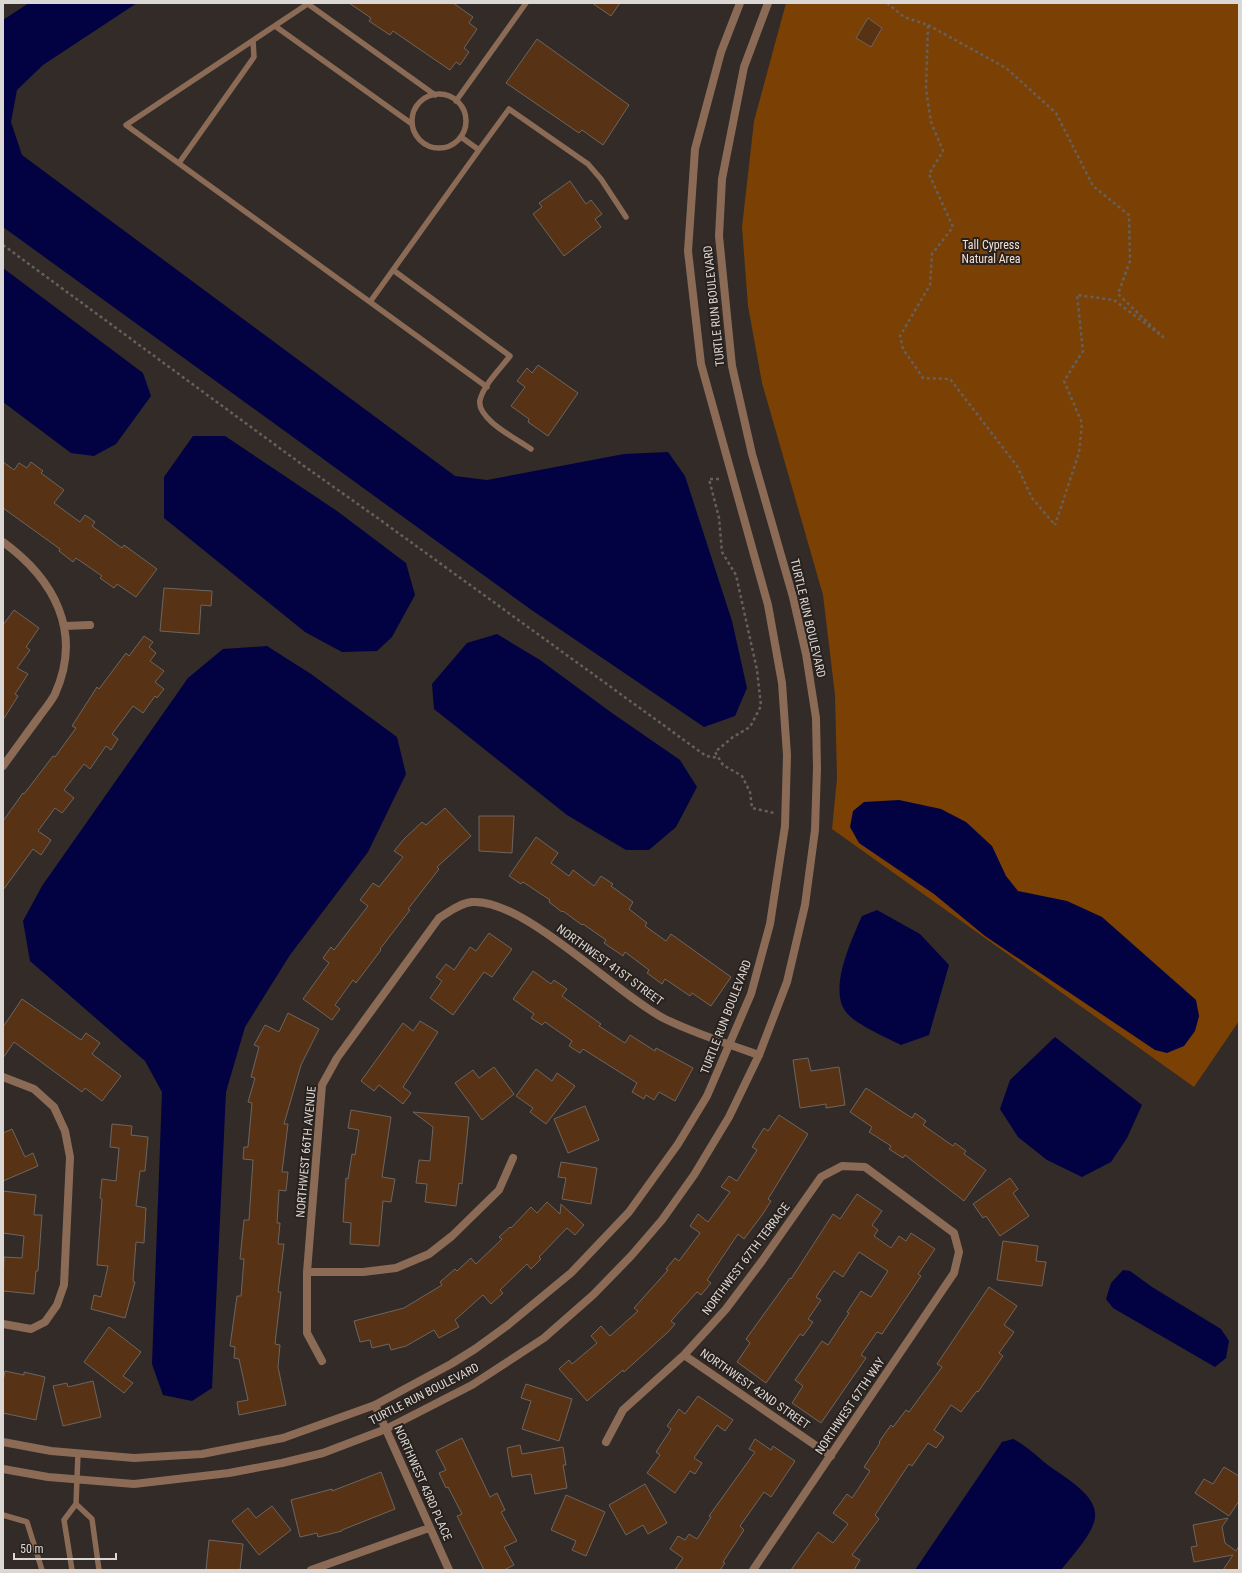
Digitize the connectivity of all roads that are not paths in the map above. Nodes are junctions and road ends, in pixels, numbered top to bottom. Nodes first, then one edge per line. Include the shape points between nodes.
1 (526, 3) edge
2 (740, 3) edge
3 (768, 3) edge
4 (309, 4) edge
5 (275, 26) junction
6 (253, 41) junction
7 (435, 95) junction
8 (456, 101) junction
9 (412, 124) junction
10 (460, 137) junction
11 (479, 150) junction
12 (179, 163) junction
13 (626, 217) dead end
14 (393, 270) junction
15 (370, 302) junction
16 (486, 387) junction
17 (531, 449) dead end
18 (3, 542) edge
19 (90, 625) dead end
20 (65, 626) junction
21 (3, 766) edge
22 (472, 902) joint
23 (730, 1045) junction
24 (759, 1055) junction
25 (3, 1077) edge
26 (514, 1158) dead end
27 (959, 1252) joint
28 (307, 1272) junction
29 (3, 1324) edge
30 (684, 1355) junction
31 (322, 1361) dead end
32 (376, 1405) junction
33 (386, 1429) junction
34 (3, 1442) edge
35 (606, 1442) dead end
36 (78, 1453) junction
37 (831, 1456) junction
38 (3, 1469) edge
39 (76, 1479) junction
40 (76, 1504) junction
41 (3, 1515) edge
42 (429, 1528) junction
43 (42, 1570) edge
44 (72, 1570) edge
45 (99, 1570) edge
46 (311, 1570) edge
47 (449, 1570) edge
48 (753, 1570) edge

1 - 8 lane
2 - 23 street, TURTLE RUN BOULEVARD via 721,52 695,149 688,251 701,364 768,605 782,683 787,755 785,826 770,924 751,994
3 - 24 street, TURTLE RUN BOULEVARD via 744,67 722,179 719,236 732,366 752,454 793,597 806,654 816,718 817,768 815,830 805,905 787,982
4 - 5 lane
4 - 7 lane
5 - 6 lane
5 - 9 lane
6 - 12 lane via 254,57
6 - 12 lane via 126,125
7 - 8 lane via 449,96
7 - 9 lane via 422,99 416,106
8 - 10 lane via 465,114 466,122
9 - 10 lane via 414,133 420,140 432,147 445,147
10 - 11 lane
11 - 13 lane via 509,110 588,164
11 - 14 lane
12 - 15 lane
14 - 15 lane
14 - 16 lane via 510,356
15 - 16 lane
16 - 17 lane via 480,400 482,411 488,420
18 - 20 street via 22,556 40,575 56,599
19 - 20 street
20 - 21 street via 65,656 54,696
22 - 23 street, NORTHWEST 41ST STREET via 497,905 526,919 628,995 665,1018
22 - 28 street, NORTHWEST 66TH AVENUE via 455,908 439,918 337,1058 322,1086
23 - 24 street, NORTHWEST 41ST STREET
23 - 32 street, TURTLE RUN BOULEVARD via 707,1096 678,1144 629,1212 571,1273 508,1326 475,1349
24 - 33 street, TURTLE RUN BOULEVARD via 729,1117 694,1175 662,1220 593,1295 544,1338 472,1385
25 - 29 street via 34,1089 54,1107 64,1131 70,1157 64,1285 57,1305 45,1322 31,1330
26 - 28 street via 499,1190 452,1236 429,1254 396,1268 363,1272
27 - 30 street, NORTHWEST 67TH TERRACE via 954,1233 866,1167 842,1166 821,1177 726,1309
27 - 37 street, NORTHWEST 67TH WAY via 954,1273
28 - 31 street, NORTHWEST 66TH AVENUE via 307,1333
30 - 35 street, NORTHWEST 67TH TERRACE via 623,1410
30 - 37 street, NORTHWEST 42ND STREET
32 - 33 street, NORTHWEST 43RD PLACE
32 - 36 street, TURTLE RUN BOULEVARD via 283,1438 209,1453 134,1458
33 - 39 street, TURTLE RUN BOULEVARD via 323,1453 229,1473 134,1484
33 - 42 street, NORTHWEST 43RD PLACE
34 - 36 street, TURTLE RUN BOULEVARD
36 - 39 lane
37 - 48 street, NORTHWEST 67TH WAY
38 - 39 street, TURTLE RUN BOULEVARD
39 - 40 lane
40 - 44 lane via 64,1520
40 - 45 lane via 92,1519
41 - 43 lane via 27,1522
42 - 46 street
42 - 47 street, NORTHWEST 43RD PLACE

